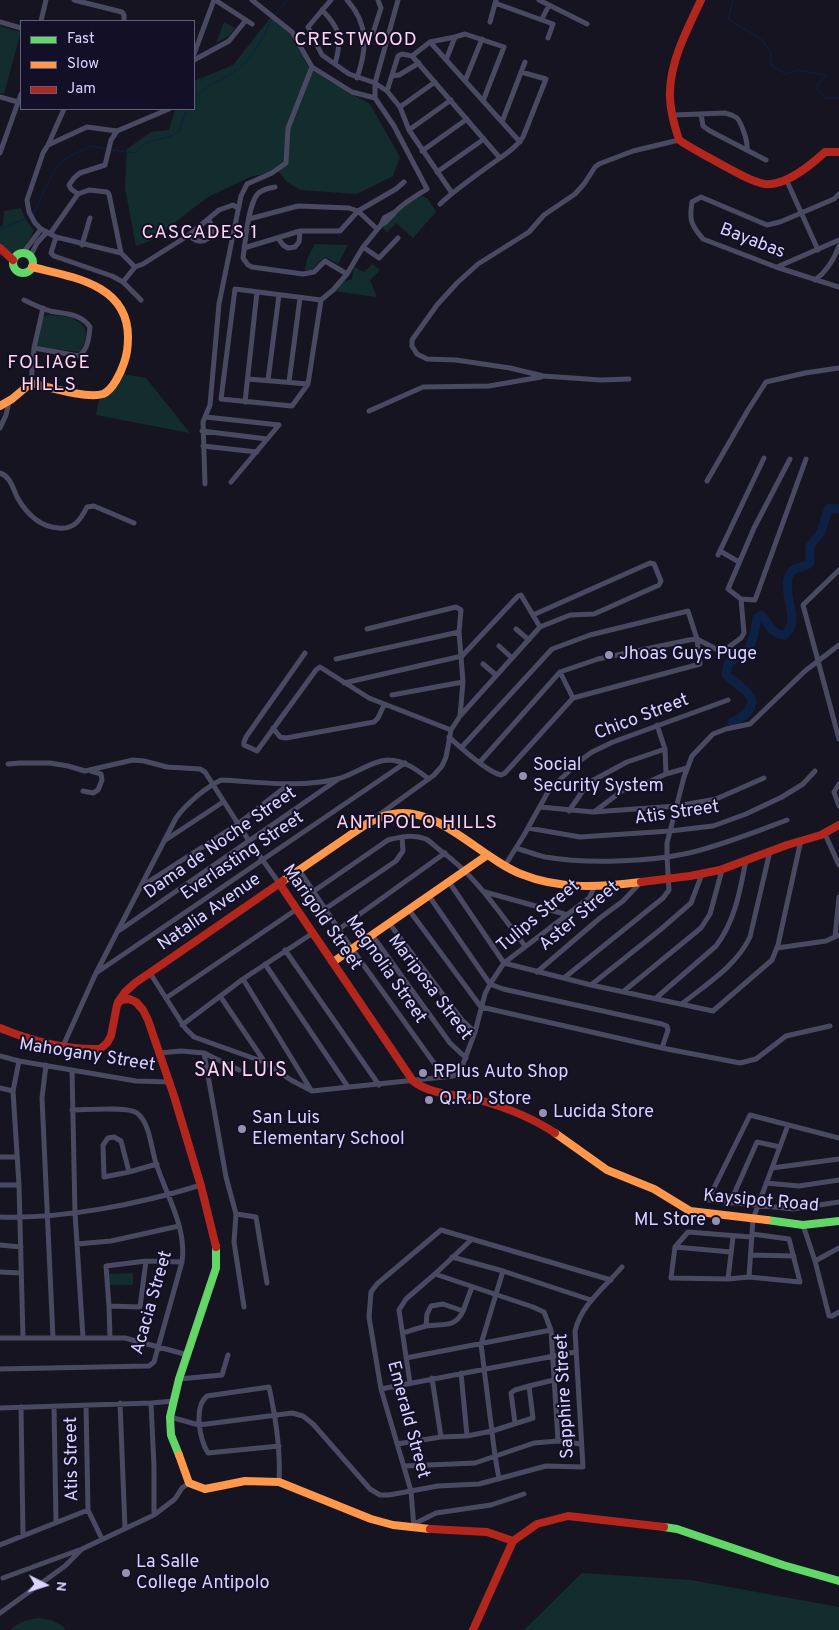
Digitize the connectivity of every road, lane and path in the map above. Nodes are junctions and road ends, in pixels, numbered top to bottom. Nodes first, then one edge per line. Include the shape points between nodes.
1 (46, 0) edge
2 (74, 0) edge
3 (214, 0) edge
4 (252, 0) edge
5 (331, 0) edge
6 (347, 0) edge
7 (378, 0) edge
8 (398, 0) edge
9 (510, 0) edge
10 (539, 0) edge
11 (701, 0) edge
12 (495, 1) edge
13 (550, 5) junction
14 (508, 7) junction
15 (322, 10) junction
16 (542, 19) junction
17 (41, 20) edge
18 (124, 20) edge
19 (246, 20) junction
20 (0, 22) edge
21 (490, 22) dead end
22 (252, 24) dead end
23 (586, 24) dead end
24 (20, 28) edge
25 (364, 36) junction
26 (455, 37) junction
27 (548, 38) dead end
28 (482, 39) junction
29 (430, 42) junction
30 (195, 51) edge
31 (412, 56) junction
32 (195, 59) edge
33 (446, 60) junction
34 (525, 62) dead end
35 (419, 63) junction
36 (335, 64) junction
37 (312, 67) junction
38 (521, 72) junction
39 (392, 76) junction
40 (357, 78) junction
41 (465, 81) junction
42 (434, 82) junction
43 (375, 84) junction
44 (387, 91) junction
45 (0, 97) edge
46 (20, 97) edge
47 (375, 98) junction
48 (451, 100) junction
49 (484, 101) junction
50 (18, 102) junction
51 (400, 107) junction
52 (64, 110) edge
53 (155, 110) edge
54 (168, 110) edge
55 (701, 114) junction
56 (158, 115) junction
57 (673, 115) junction
58 (467, 119) junction
59 (502, 122) junction
60 (409, 130) junction
61 (117, 131) junction
62 (3, 139) edge
63 (484, 139) junction
64 (679, 140) junction
65 (520, 142) junction
66 (48, 145) junction
67 (747, 149) junction
68 (422, 150) junction
69 (0, 152) edge
70 (839, 152) edge
71 (500, 158) junction
72 (766, 160) dead end
73 (437, 172) junction
74 (786, 179) junction
75 (404, 182) dead end
76 (275, 187) dead end
77 (452, 193) junction
78 (78, 194) junction
79 (839, 194) edge
80 (440, 204) dead end
81 (238, 208) junction
82 (358, 211) junction
83 (802, 213) junction
84 (90, 218) dead end
85 (208, 219) junction
86 (249, 219) junction
87 (379, 227) junction
88 (41, 229) junction
89 (300, 231) junction
90 (49, 233) junction
91 (188, 235) junction
92 (56, 237) junction
93 (278, 238) junction
94 (398, 238) dead end
95 (839, 240) edge
96 (82, 245) junction
97 (839, 246) edge
98 (363, 247) junction
99 (0, 248) edge
100 (244, 248) junction
101 (818, 250) junction
102 (121, 254) junction
103 (27, 255) junction
104 (13, 260) junction
105 (135, 266) junction
106 (32, 267) junction
107 (776, 267) junction
108 (347, 274) junction
109 (814, 280) junction
110 (123, 282) junction
111 (839, 287) edge
112 (257, 292) junction
113 (279, 295) junction
114 (300, 298) junction
115 (24, 300) dead end
116 (141, 300) dead end
117 (321, 300) junction
118 (43, 308) junction
119 (34, 348) junction
120 (839, 368) edge
121 (544, 376) junction
122 (248, 379) junction
123 (630, 379) dead end
124 (268, 380) junction
125 (290, 382) junction
126 (31, 383) junction
127 (308, 384) junction
128 (9, 402) junction
129 (245, 402) junction
130 (0, 406) edge
131 (369, 411) dead end
132 (206, 417) junction
133 (0, 428) edge
134 (202, 431) junction
135 (267, 439) junction
136 (203, 446) junction
137 (257, 452) junction
138 (764, 458) dead end
139 (790, 459) dead end
140 (806, 459) dead end
141 (0, 473) edge
142 (706, 481) dead end
143 (231, 482) dead end
144 (205, 484) dead end
145 (134, 523) dead end
146 (739, 562) junction
147 (839, 570) edge
148 (741, 599) junction
149 (533, 615) junction
150 (540, 627) junction
151 (367, 629) dead end
152 (516, 629) dead end
153 (459, 632) junction
154 (697, 639) junction
155 (529, 640) junction
156 (839, 645) edge
157 (499, 646) dead end
158 (305, 653) dead end
159 (462, 656) junction
160 (512, 658) junction
161 (336, 659) dead end
162 (818, 661) junction
163 (483, 664) dead end
164 (560, 672) junction
165 (496, 676) junction
166 (464, 682) junction
167 (344, 683) junction
168 (392, 695) dead end
169 (573, 698) junction
170 (728, 700) dead end
171 (384, 705) junction
172 (460, 716) junction
173 (657, 725) junction
174 (274, 728) junction
175 (450, 730) junction
176 (449, 737) junction
177 (839, 739) edge
178 (461, 748) junction
179 (665, 748) junction
180 (480, 762) junction
181 (405, 763) junction
182 (8, 764) dead end
183 (687, 768) junction
184 (85, 771) junction
185 (815, 771) dead end
186 (666, 774) junction
187 (339, 778) junction
188 (764, 778) dead end
189 (429, 779) junction
190 (212, 784) junction
191 (290, 784) junction
192 (839, 784) edge
193 (83, 791) dead end
194 (224, 802) junction
195 (677, 806) junction
196 (839, 806) edge
197 (540, 807) junction
198 (569, 811) junction
199 (593, 812) junction
200 (374, 819) junction
201 (787, 820) dead end
202 (238, 824) junction
203 (839, 825) edge
204 (528, 828) junction
205 (670, 831) junction
206 (825, 834) junction
207 (402, 836) junction
208 (801, 840) junction
209 (163, 841) junction
210 (249, 841) junction
211 (516, 848) junction
212 (770, 851) junction
213 (445, 853) junction
214 (486, 856) junction
215 (666, 856) junction
216 (746, 860) junction
217 (263, 861) junction
218 (839, 865) edge
219 (504, 867) junction
220 (299, 870) junction
221 (465, 870) junction
222 (722, 870) junction
223 (702, 874) junction
224 (669, 879) junction
225 (449, 882) junction
226 (640, 883) junction
227 (279, 884) junction
228 (142, 886) junction
229 (595, 886) junction
230 (314, 891) junction
231 (485, 892) junction
232 (429, 896) junction
233 (839, 897) edge
234 (297, 909) junction
235 (325, 909) junction
236 (408, 910) junction
237 (568, 915) junction
238 (389, 923) junction
239 (339, 929) junction
240 (118, 932) junction
241 (313, 933) junction
242 (372, 935) junction
243 (837, 936) edge
244 (525, 946) junction
245 (777, 948) junction
246 (352, 949) junction
247 (285, 950) junction
248 (333, 962) junction
249 (504, 963) junction
250 (265, 964) junction
251 (536, 972) junction
252 (150, 973) junction
253 (96, 974) junction
254 (564, 978) junction
255 (243, 979) junction
256 (490, 984) junction
257 (591, 984) junction
258 (624, 991) junction
259 (220, 996) junction
260 (166, 998) junction
261 (656, 998) junction
262 (118, 1002) junction
263 (683, 1003) junction
264 (481, 1007) junction
265 (182, 1025) junction
266 (830, 1026) dead end
267 (0, 1028) edge
268 (475, 1032) junction
269 (63, 1046) junction
270 (662, 1048) junction
271 (160, 1053) junction
272 (204, 1053) junction
273 (0, 1056) edge
274 (466, 1058) junction
275 (19, 1061) junction
276 (264, 1062) junction
277 (46, 1065) junction
278 (72, 1070) junction
279 (239, 1070) dead end
280 (444, 1077) junction
281 (413, 1081) junction
282 (170, 1082) junction
283 (379, 1085) junction
284 (348, 1087) junction
285 (0, 1088) edge
286 (13, 1090) junction
287 (312, 1091) junction
288 (72, 1110) junction
289 (788, 1125) junction
290 (839, 1138) edge
291 (780, 1147) junction
292 (0, 1157) edge
293 (17, 1157) junction
294 (839, 1160) edge
295 (157, 1164) junction
296 (772, 1168) junction
297 (129, 1172) junction
298 (839, 1180) edge
299 (766, 1183) junction
300 (0, 1185) edge
301 (19, 1185) junction
302 (201, 1185) junction
303 (169, 1195) junction
304 (839, 1202) edge
305 (730, 1203) junction
306 (757, 1206) junction
307 (75, 1212) junction
308 (236, 1214) junction
309 (48, 1215) junction
310 (0, 1217) edge
311 (20, 1217) junction
312 (753, 1219) junction
313 (839, 1221) edge
314 (803, 1225) junction
315 (179, 1226) junction
316 (752, 1236) junction
317 (733, 1237) junction
318 (472, 1239) junction
319 (77, 1244) junction
320 (0, 1246) edge
321 (675, 1246) junction
322 (21, 1247) junction
323 (839, 1248) edge
324 (730, 1252) junction
325 (751, 1254) junction
326 (794, 1256) junction
327 (452, 1257) junction
328 (815, 1261) junction
329 (146, 1262) junction
330 (182, 1262) junction
331 (622, 1267) dead end
332 (503, 1271) junction
333 (0, 1272) edge
334 (22, 1273) junction
335 (435, 1274) junction
336 (749, 1278) junction
337 (728, 1279) junction
338 (612, 1280) junction
339 (267, 1283) dead end
340 (472, 1287) junction
341 (496, 1294) junction
342 (591, 1300) junction
343 (108, 1306) junction
344 (244, 1307) dead end
345 (464, 1311) junction
346 (839, 1312) edge
347 (426, 1326) junction
348 (551, 1330) junction
349 (403, 1333) junction
350 (0, 1338) edge
351 (23, 1338) junction
352 (53, 1338) junction
353 (83, 1338) junction
354 (110, 1338) junction
355 (481, 1344) junction
356 (157, 1348) junction
357 (575, 1352) junction
358 (228, 1355) dead end
359 (188, 1356) junction
360 (552, 1356) junction
361 (406, 1358) junction
362 (0, 1368) edge
363 (484, 1368) junction
364 (461, 1373) junction
365 (432, 1378) junction
366 (179, 1379) junction
367 (554, 1380) junction
368 (410, 1383) junction
369 (529, 1386) junction
370 (380, 1389) junction
371 (174, 1401) junction
372 (120, 1403) junction
373 (151, 1403) junction
374 (86, 1405) junction
375 (54, 1406) junction
376 (21, 1407) junction
377 (0, 1408) edge
378 (275, 1415) junction
379 (170, 1417) junction
380 (515, 1423) junction
381 (199, 1425) junction
382 (492, 1431) junction
383 (467, 1436) junction
384 (441, 1437) junction
385 (558, 1441) junction
386 (397, 1444) junction
387 (581, 1444) junction
388 (279, 1446) junction
389 (495, 1456) junction
390 (405, 1466) junction
391 (500, 1479) junction
392 (279, 1482) junction
393 (189, 1483) junction
394 (411, 1491) junction
395 (524, 1494) dead end
396 (88, 1510) junction
397 (154, 1515) junction
398 (56, 1522) junction
399 (414, 1526) junction
400 (126, 1528) junction
401 (23, 1535) junction
402 (102, 1539) junction
403 (513, 1541) junction
404 (0, 1545) edge
405 (82, 1549) junction
406 (3, 1578) dead end
407 (839, 1580) edge
408 (0, 1613) edge
409 (473, 1630) edge

1 - 17 street
2 - 18 street via 122,12
3 - 19 street
3 - 30 street
4 - 37 street via 292,32
5 - 15 street
6 - 25 street via 357,11
7 - 25 street via 381,8 373,33
8 - 43 street
9 - 14 street
10 - 13 street
11 - 57 street via 685,34 671,80
12 - 14 street
12 - 21 street
13 - 16 street
13 - 23 street
14 - 16 street
15 - 36 street via 339,32 340,46
15 - 36 street via 308,27 322,55
16 - 27 street via 554,24
19 - 22 street
19 - 32 street via 229,41
20 - 24 street
25 - 40 street via 364,58
26 - 28 street via 465,34
26 - 29 street
26 - 33 street
28 - 41 street
28 - 49 street via 504,47
29 - 31 street
29 - 33 street
31 - 35 street
31 - 39 street via 398,56
33 - 41 street
34 - 38 street
35 - 39 street via 400,76
35 - 42 street
36 - 40 street
37 - 47 street via 352,92
37 - 81 street via 288,128 286,163 247,184
38 - 59 street
38 - 65 street via 546,79
39 - 44 street
40 - 43 street
41 - 49 street
42 - 48 street
42 - 51 street
43 - 44 street
43 - 47 street
44 - 51 street
45 - 50 street
46 - 50 street
47 - 87 street via 394,126 427,189 384,218
48 - 58 street
48 - 60 street
49 - 59 street
50 - 62 street
51 - 60 street
52 - 66 street
53 - 56 street
54 - 56 street
55 - 57 street
55 - 67 street via 704,126 710,131
55 - 67 street via 725,113 737,118 748,143
56 - 61 street
57 - 64 street
58 - 63 street
58 - 68 street
59 - 65 street
60 - 68 street
61 - 66 street via 88,126
61 - 78 street via 111,140 106,165 80,173 69,185
62 - 69 street
63 - 71 street
63 - 73 street
64 - 74 street via 756,182
64 - 121 street via 633,151 599,164 575,194 544,215 529,232 483,260 457,283 412,340 414,350 422,358 456,360
65 - 71 street
66 - 88 street via 27,200 29,212
67 - 72 street
68 - 73 street
70 - 74 street via 825,152
71 - 77 street
73 - 77 street
74 - 83 street
75 - 82 street
76 - 86 street via 259,192
77 - 80 street
78 - 90 street
78 - 102 street via 89,190 109,194
79 - 83 street, Bayabas
81 - 85 street via 234,205 219,210
81 - 132 street via 219,304 210,405
82 - 86 street via 298,206
82 - 87 street
82 - 89 street via 340,232
83 - 101 street
83 - 107 street, Bayabas via 767,225 702,197 692,202 690,216 694,229 703,238
84 - 96 street
85 - 91 street
85 - 91 street via 212,230 205,240 199,242
86 - 100 street
87 - 98 street
88 - 90 street
88 - 103 street
89 - 93 street
89 - 93 street via 299,242 295,246 288,248
90 - 92 street
90 - 103 street
91 - 105 street via 144,264
92 - 96 street
92 - 110 street via 51,253 54,256 100,270
93 - 100 street
94 - 98 street via 379,258
95 - 101 street
96 - 102 street
97 - 109 street via 824,273
98 - 108 street
99 - 104 street
100 - 108 street via 243,258 252,267 304,274 314,272 325,261
101 - 107 street
102 - 105 street
103 - 104 street via 19,254
103 - 106 street
104 - 106 street via 13,268 19,273 27,273
105 - 110 street
106 - 126 street via 96,286 123,310 129,327 127,358 107,392 96,395
107 - 109 street, Bayabas
108 - 117 street
109 - 111 street, Bayabas
110 - 116 street
112 - 113 street
112 - 122 street
112 - 129 street via 235,289 221,400
113 - 114 street
113 - 124 street
114 - 117 street
114 - 125 street
115 - 118 street
117 - 127 street
118 - 119 street
118 - 119 street via 80,318 90,327 89,335 84,352 79,356
119 - 126 street
120 - 142 street via 766,382
121 - 123 street
121 - 131 street via 489,386 423,388
122 - 124 street
122 - 129 street
124 - 125 street
125 - 127 street
126 - 128 street
127 - 129 street via 292,406
128 - 130 street
128 - 133 street
132 - 134 street
132 - 135 street via 279,425
134 - 135 street
134 - 136 street
135 - 137 street
136 - 137 street
136 - 144 street
137 - 143 street
138 - 146 street via 719,553
139 - 146 street
140 - 148 street via 755,600
141 - 145 street via 6,475 22,506 48,527 64,529 73,526 87,507 94,506
146 - 148 street via 728,589
147 - 162 street via 803,605
148 - 154 street via 744,633 741,638 726,649 718,650
149 - 150 street
149 - 150 street via 654,564 659,585 594,614 570,615
149 - 159 street via 523,596 518,596
150 - 155 street
151 - 153 street via 456,607 460,610
152 - 155 street
153 - 159 street
153 - 161 street
154 - 164 street via 598,659
154 - 169 street via 700,664
154 - 178 street via 688,611 590,635 552,649
155 - 160 street
156 - 162 street
157 - 160 street
158 - 174 street via 246,737 244,745 258,751
159 - 166 street
159 - 167 street
160 - 165 street
162 - 177 street
162 - 183 street via 750,724 713,734 692,756
163 - 165 street
164 - 169 street
164 - 180 street
165 - 172 street
166 - 168 street
166 - 172 street
167 - 171 street
167 - 174 street via 320,667
169 - 180 street via 505,773 501,775
170 - 173 street, Chico Street
171 - 174 street via 374,722 286,738 280,737
171 - 175 street
172 - 175 street
173 - 179 street
173 - 197 street, Chico Street via 592,752 549,790
175 - 176 street
176 - 178 street
176 - 189 street via 442,766
178 - 180 street
179 - 186 street
179 - 198 street via 622,764 588,783
181 - 187 street via 388,760
181 - 189 street
181 - 217 street, Everlasting Street
182 - 184 street via 50,763
183 - 186 street
183 - 195 street
184 - 190 street, Marigold Street via 132,760 144,761 167,768 200,769
184 - 193 street via 102,776 98,790 93,793
185 - 205 street, Atis Street via 803,784 746,814 714,826
186 - 199 street via 623,790
187 - 191 street
187 - 210 street, Dama de Noche Street
188 - 195 street via 716,799
189 - 200 street
190 - 191 street via 222,780
190 - 194 street, Marigold Street
190 - 209 street via 183,809
191 - 202 street
192 - 196 street via 834,792
194 - 202 street, Marigold Street
194 - 209 street
195 - 199 street
195 - 205 street
197 - 198 street
197 - 204 street, Chico Street
198 - 199 street
200 - 214 street via 398,813 427,816 444,824
200 - 220 street, Natalia Avenue
201 - 215 street via 723,843
202 - 210 street, Marigold Street
202 - 228 street
203 - 206 street
204 - 205 street, Atis Street via 580,837
204 - 211 street, Chico Street
205 - 215 street
206 - 208 street
206 - 218 street
207 - 213 street via 426,840
207 - 230 street via 388,840
207 - 235 street via 403,851 396,860
208 - 212 street
208 - 245 street
209 - 228 street
210 - 217 street, Marigold Street
210 - 240 street, Dama de Noche Street
211 - 215 street via 545,857 584,860
211 - 219 street, Chico Street
212 - 216 street
212 - 263 street via 750,937 744,950
213 - 221 street
213 - 239 street
214 - 219 street
214 - 221 street
215 - 224 street
216 - 222 street
216 - 261 street via 738,899 724,936
217 - 227 street, Marigold Street
217 - 253 street, Everlasting Street
219 - 229 street via 551,883
220 - 227 street, Natalia Avenue
220 - 230 street, Magnolia Street
221 - 225 street
221 - 231 street
222 - 223 street
222 - 258 street via 710,914 701,928
223 - 224 street
223 - 257 street via 690,903
224 - 226 street
224 - 254 street via 669,890 663,898
225 - 232 street
225 - 249 street
226 - 229 street
226 - 251 street, Aster Street via 623,901
227 - 234 street, Marigold Street
227 - 252 street, Natalia Avenue
228 - 240 street
229 - 237 street, Tulips Street via 590,898
230 - 235 street, Magnolia Street
231 - 237 street
231 - 244 street
232 - 236 street
232 - 256 street
233 - 243 street
234 - 241 street, Marigold Street
234 - 260 street
235 - 239 street, Magnolia Street
236 - 238 street
236 - 264 street
237 - 244 street, Tulips Street
238 - 242 street
238 - 268 street via 462,1020
239 - 246 street, Magnolia Street
240 - 253 street
241 - 247 street
241 - 248 street, Marigold Street
242 - 246 street
242 - 274 street, Mariposa Street via 450,1043
243 - 245 street via 826,941
244 - 249 street, Tulips Street
245 - 263 street via 772,960 713,1011
246 - 248 street
246 - 280 street, Magnolia Street
247 - 250 street
247 - 283 street
248 - 281 street, Marigold Street
249 - 251 street
249 - 256 street, Tulips Street
250 - 255 street
250 - 284 street
251 - 254 street
252 - 260 street
252 - 262 street, Natalia Avenue via 125,992
253 - 269 street
254 - 257 street
255 - 259 street
255 - 287 street
256 - 264 street, Tulips Street
256 - 270 street via 662,1024 668,1030
257 - 258 street
258 - 261 street
259 - 265 street
259 - 276 street
260 - 265 street
261 - 263 street
262 - 269 street via 112,1036 105,1046 95,1049
262 - 271 street via 129,999 140,1005
264 - 268 street, Tulips Street
264 - 270 street
265 - 276 street via 194,1037
266 - 270 street via 786,1036 756,1059 740,1063
267 - 269 street via 24,1038
268 - 274 street, Tulips Street
271 - 272 street
271 - 282 street
272 - 279 street
272 - 308 street via 226,1177
273 - 275 street, Mahogany Street
274 - 280 street, Tulips Street via 460,1072
275 - 277 street, Mahogany Street
275 - 286 street
276 - 287 street
277 - 278 street, Mahogany Street
277 - 309 street via 42,1098
278 - 282 street, Mahogany Street via 136,1081
278 - 288 street
280 - 281 street
281 - 283 street
281 - 312 street, Kaysipot Road via 422,1088 483,1101 519,1114 552,1131 607,1170 654,1189 690,1211
282 - 302 street
283 - 284 street
284 - 287 street
285 - 286 street
286 - 293 street
288 - 295 street, Acacia Street via 122,1109 136,1112 145,1122
288 - 307 street
289 - 290 street
289 - 291 street
289 - 305 street via 750,1115 708,1200
291 - 296 street
291 - 305 street via 757,1142
292 - 293 street
293 - 301 street
294 - 296 street
295 - 297 street
295 - 303 street, Acacia Street
296 - 299 street
297 - 297 street via 104,1177 102,1145 108,1138 121,1141
298 - 299 street via 799,1186
299 - 306 street
300 - 301 street
301 - 311 street
302 - 303 street
302 - 359 street via 217,1260
303 - 307 street
303 - 315 street, Acacia Street
304 - 306 street via 793,1209
305 - 306 street
306 - 312 street
307 - 309 street
307 - 319 street
308 - 339 street via 256,1217
308 - 344 street via 234,1242
309 - 311 street
309 - 352 street
310 - 311 street
311 - 322 street
312 - 314 street, Kaysipot Road
312 - 316 street
313 - 314 street, Kaysipot Road
314 - 328 street
315 - 319 street via 111,1241
315 - 330 street, Acacia Street
316 - 317 street
316 - 325 street
316 - 326 street via 789,1239
317 - 321 street via 688,1232
317 - 324 street
318 - 327 street
318 - 338 street
318 - 370 street, Emerald Street via 441,1230 372,1292 369,1317
319 - 353 street
320 - 322 street
321 - 324 street
321 - 337 street via 670,1278
322 - 334 street
323 - 328 street
324 - 337 street
325 - 326 street
325 - 336 street
326 - 336 street via 800,1282
327 - 332 street
327 - 335 street
328 - 346 street via 829,1316
329 - 330 street
329 - 343 street via 140,1307
329 - 343 street via 106,1266
330 - 356 street, Acacia Street
331 - 338 street, Sapphire Street
332 - 341 street
332 - 342 street
333 - 334 street
334 - 351 street
335 - 340 street
335 - 349 street via 406,1299 399,1310
336 - 337 street
338 - 342 street, Sapphire Street
340 - 341 street
340 - 345 street
341 - 348 street via 544,1312
341 - 355 street
342 - 357 street, Sapphire Street via 574,1331
343 - 354 street
345 - 347 street via 460,1320 451,1324
345 - 347 street via 443,1304 432,1306 426,1314
347 - 349 street
348 - 355 street
348 - 360 street
349 - 361 street
350 - 351 street
351 - 352 street
352 - 353 street
353 - 354 street
354 - 356 street via 125,1338
355 - 361 street
355 - 363 street
356 - 359 street
356 - 362 street, Acacia Street via 154,1362 149,1366
357 - 360 street
357 - 387 street, Sapphire Street
358 - 366 street via 222,1375
359 - 366 street
360 - 363 street
360 - 367 street
361 - 368 street
363 - 364 street
363 - 382 street
364 - 365 street
364 - 383 street
365 - 368 street
365 - 384 street
366 - 371 street
367 - 369 street
367 - 385 street
368 - 370 street
369 - 380 street via 511,1393
369 - 380 street via 533,1418
370 - 386 street, Emerald Street
371 - 373 street
371 - 379 street
372 - 373 street
372 - 374 street
372 - 400 street
373 - 397 street
374 - 375 street
374 - 396 street, Atis Street
375 - 376 street
375 - 398 street
376 - 377 street
376 - 401 street
378 - 381 street, Sapphire Street
378 - 381 street via 270,1388 234,1392 203,1399
378 - 388 street
378 - 394 street, Sapphire Street via 292,1413 303,1416 375,1492 389,1495
379 - 381 street
379 - 393 street via 172,1435
380 - 382 street
381 - 388 street via 202,1444 208,1453
382 - 383 street
382 - 389 street
383 - 384 street
384 - 386 street
385 - 387 street
385 - 389 street via 534,1443
386 - 390 street, Emerald Street
387 - 391 street, Sapphire Street via 584,1467 546,1466
388 - 392 street
389 - 390 street via 475,1463
389 - 391 street
390 - 394 street, Emerald Street
391 - 394 street, Sapphire Street
392 - 393 street via 245,1481 205,1489
392 - 399 street via 371,1518
393 - 397 street
394 - 399 street, Emerald Street
395 - 399 street via 491,1505 436,1514
396 - 398 street
396 - 402 street, Atis Street
397 - 400 street
398 - 401 street
399 - 403 street via 487,1532
400 - 402 street
401 - 404 street
402 - 405 street
403 - 407 street via 537,1524 568,1516 637,1523 693,1533 783,1565
403 - 409 street
405 - 406 street
405 - 408 street via 65,1566

